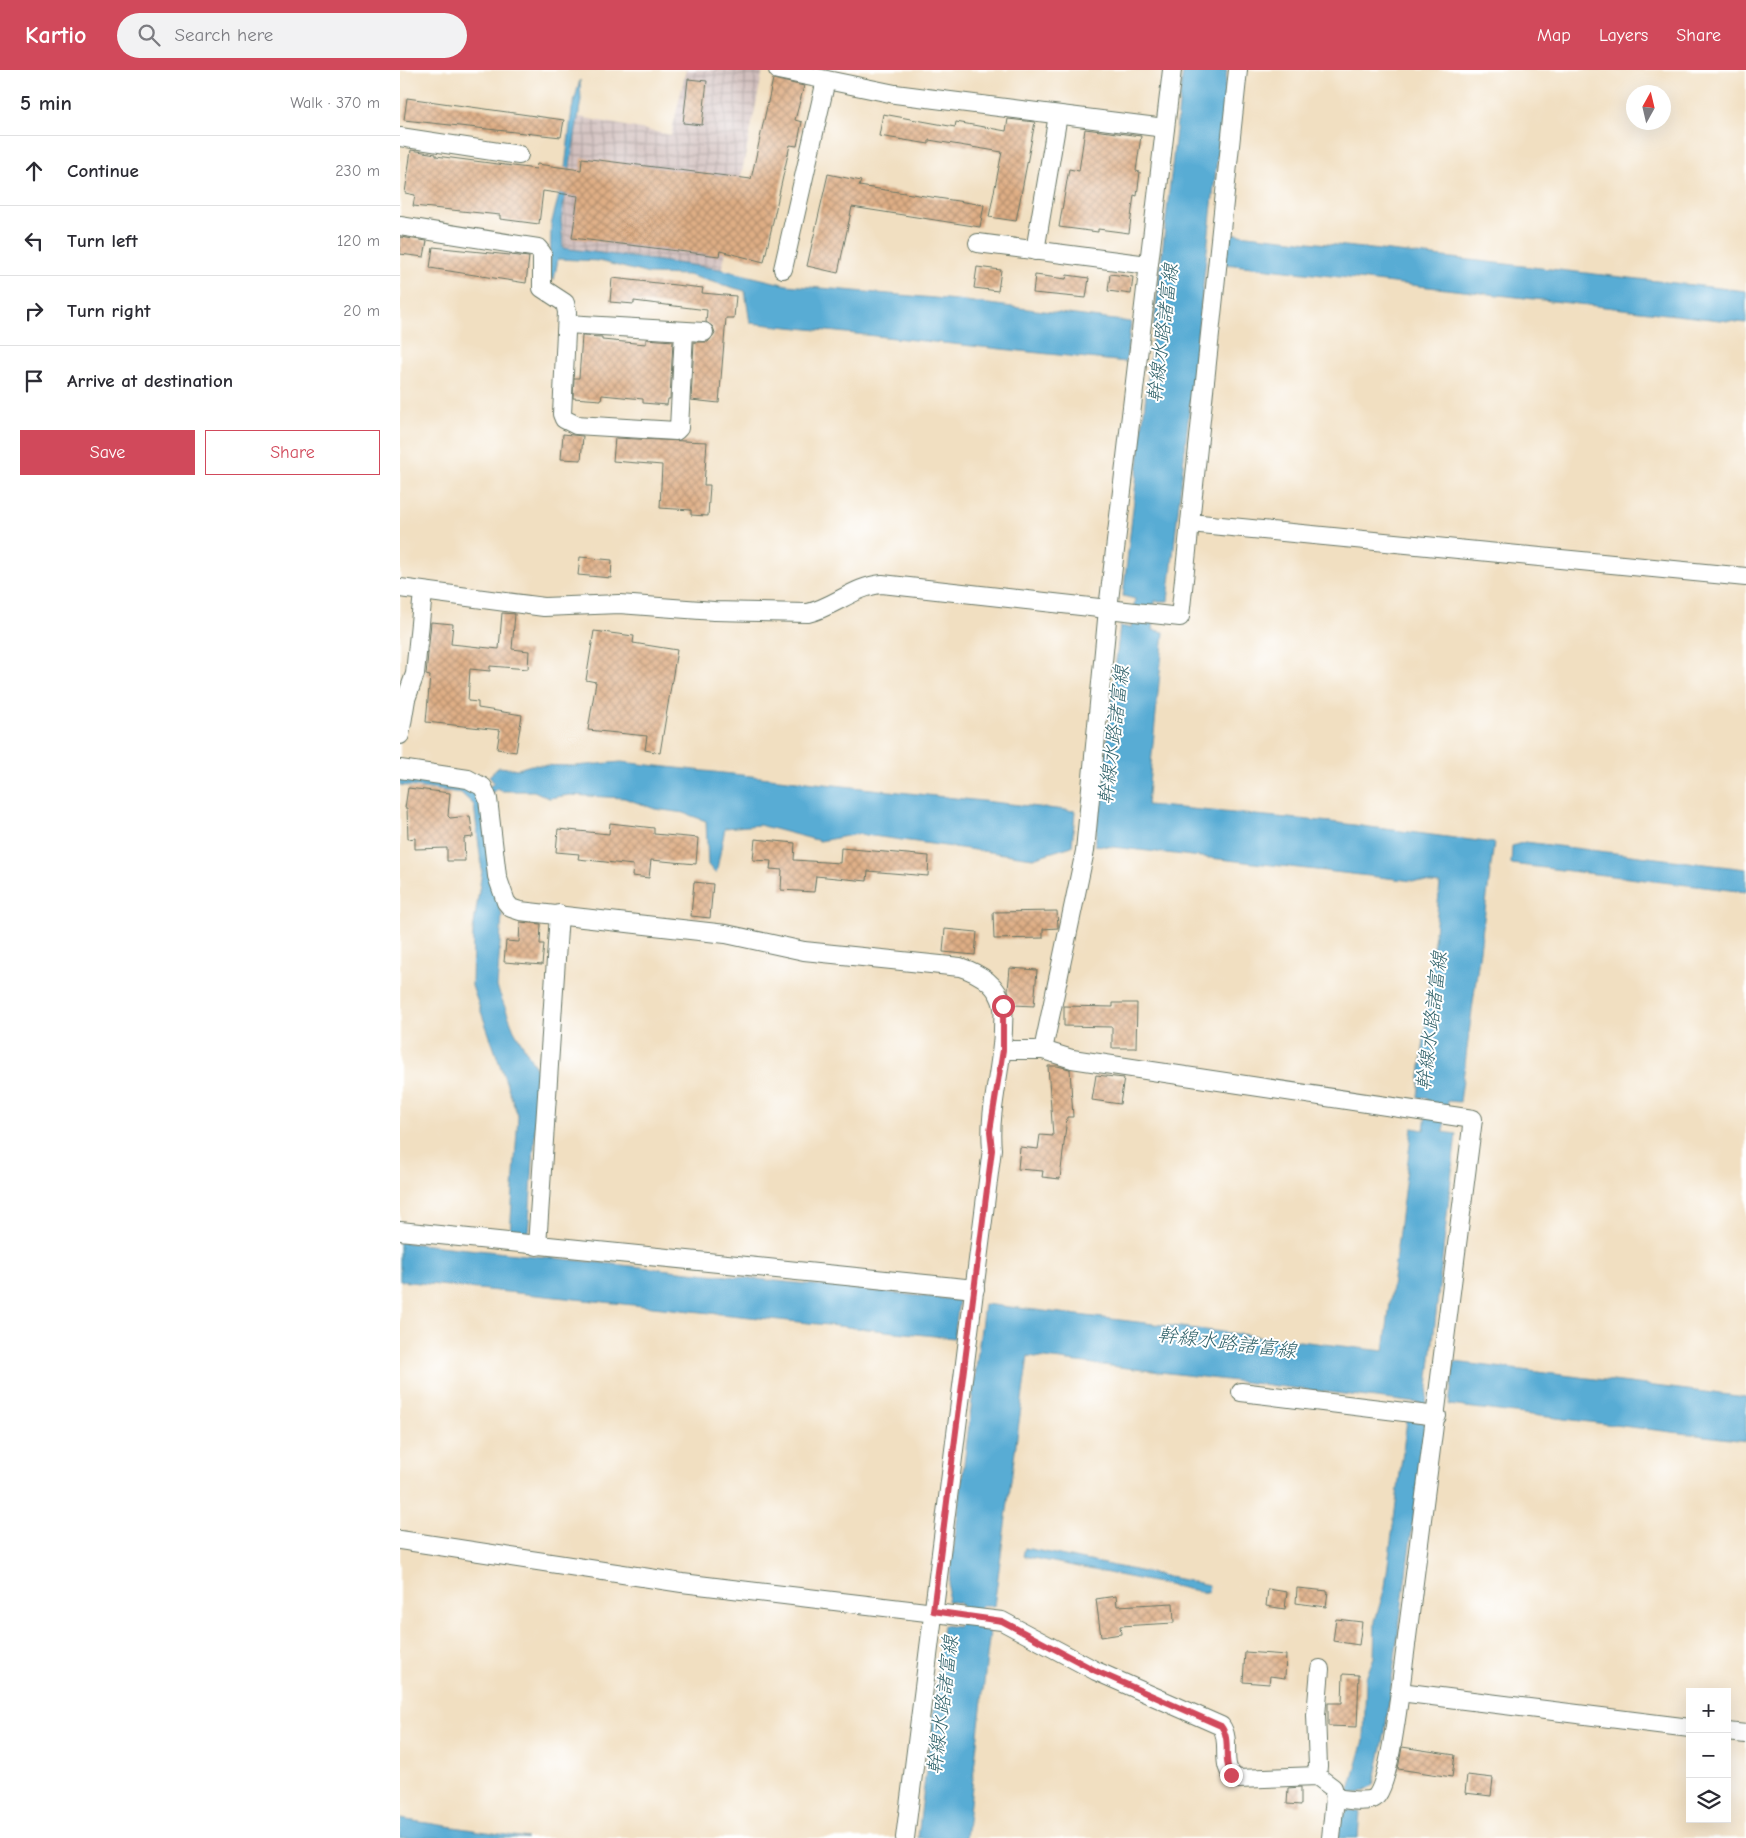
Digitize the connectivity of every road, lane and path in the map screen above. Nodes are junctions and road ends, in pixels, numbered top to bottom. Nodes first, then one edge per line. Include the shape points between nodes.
1 (778, 70) edge
2 (1172, 70) edge
3 (1238, 70) edge
4 (826, 80) junction
5 (1058, 115) junction
6 (1165, 128) junction
7 (400, 137) edge
8 (519, 155) dead end
9 (400, 226) edge
10 (978, 243) dead end
11 (1035, 251) junction
12 (1148, 265) junction
13 (783, 269) dead end
14 (567, 324) junction
15 (684, 332) junction
16 (704, 332) dead end
17 (1190, 523) junction
18 (1746, 577) edge
19 (400, 588) edge
20 (423, 592) junction
21 (1108, 609) junction
22 (400, 735) edge
23 (400, 769) edge
24 (559, 914) junction
25 (1003, 1050) junction
26 (1042, 1050) junction
27 (400, 1231) edge
28 (537, 1246) junction
29 (975, 1288) junction
30 (1241, 1392) dead end
31 (1437, 1416) junction
32 (400, 1540) edge
33 (933, 1611) junction
34 (1320, 1669) dead end
35 (1400, 1692) junction
36 (1686, 1728) edge
37 (1731, 1732) edge
38 (1746, 1734) edge
39 (1317, 1776) junction
40 (1347, 1799) junction
41 (906, 1838) edge
42 (1331, 1838) edge

1 - 4 street
2 - 6 street
3 - 17 street
4 - 5 street via 895,94
4 - 13 street
5 - 6 street
5 - 11 street
6 - 12 street
7 - 8 street
9 - 14 street via 538,248 542,253 542,288 565,303
10 - 11 street
11 - 12 street
12 - 21 street
14 - 15 street
14 - 15 street via 562,414 564,419 576,425 676,431 679,428
15 - 16 street
17 - 18 street
17 - 21 street via 1180,617
19 - 20 street
20 - 21 street via 544,607 619,604 808,613 823,610 870,584 882,584
20 - 22 street via 415,674 406,699
21 - 26 street via 1085,851
23 - 24 street via 468,779 485,793 497,876 506,902 520,911
24 - 25 street via 726,934 804,951 975,971 992,984 1003,1006
24 - 28 street
25 - 26 street
25 - 29 street via 990,1131 992,1150
26 - 31 street via 1072,1059 1473,1120
27 - 28 street
28 - 29 street
29 - 33 street
30 - 31 street
31 - 35 street
32 - 33 street via 682,1583
33 - 39 street via 1002,1621 1096,1671 1221,1726 1227,1733 1226,1768 1238,1779
33 - 41 street
34 - 39 street via 1316,1715
35 - 36 street
35 - 40 street via 1380,1792 1374,1798
37 - 38 street
39 - 40 street
40 - 42 street

